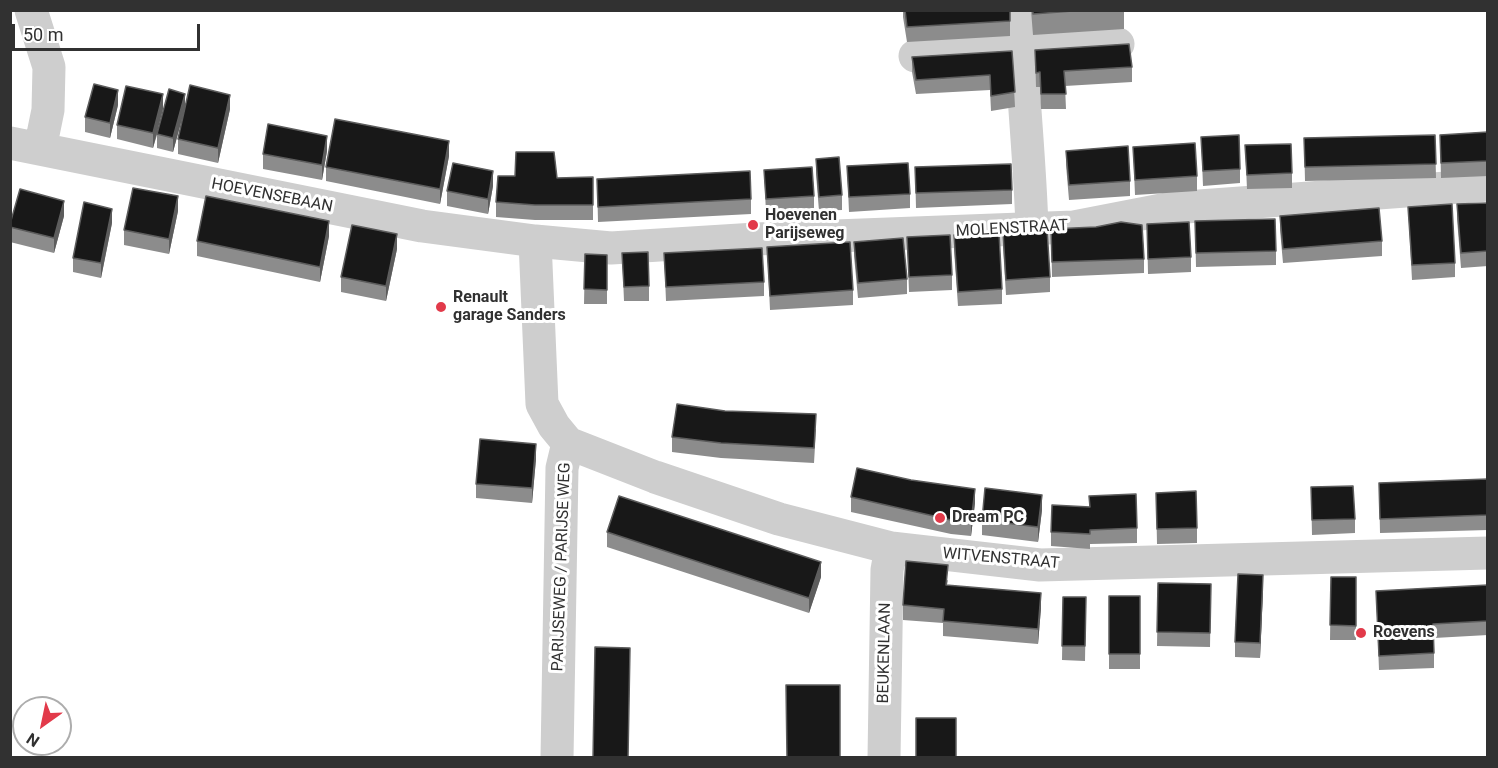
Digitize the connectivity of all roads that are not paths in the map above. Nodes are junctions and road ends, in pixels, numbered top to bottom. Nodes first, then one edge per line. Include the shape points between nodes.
1 (31, 10) edge
2 (1020, 10) edge
3 (1118, 44) edge
4 (1021, 49) junction
5 (915, 56) edge
6 (25, 146) edge
7 (1488, 184) edge
8 (1032, 229) junction
9 (535, 241) junction
10 (568, 443) junction
11 (891, 548) junction
12 (1488, 553) edge
13 (557, 758) edge
14 (884, 758) edge

1 - 6 street via 49,68 48,110
2 - 4 street
3 - 4 street
4 - 5 street
4 - 8 street
6 - 9 street, HOEVENSEBAAN via 422,226
7 - 8 street, MOLENSTRAAT via 1172,208 1074,227
8 - 9 street, MOLENSTRAAT via 611,248
9 - 10 street, PARIJSEWEG / PARIJSE WEG via 542,404
10 - 11 street, WITVENSTRAAT via 780,519
10 - 13 street, PARIJSEWEG / PARIJSE WEG via 562,468
11 - 12 street, WITVENSTRAAT via 1040,565
11 - 14 street, BEUKENLAAN via 887,570

